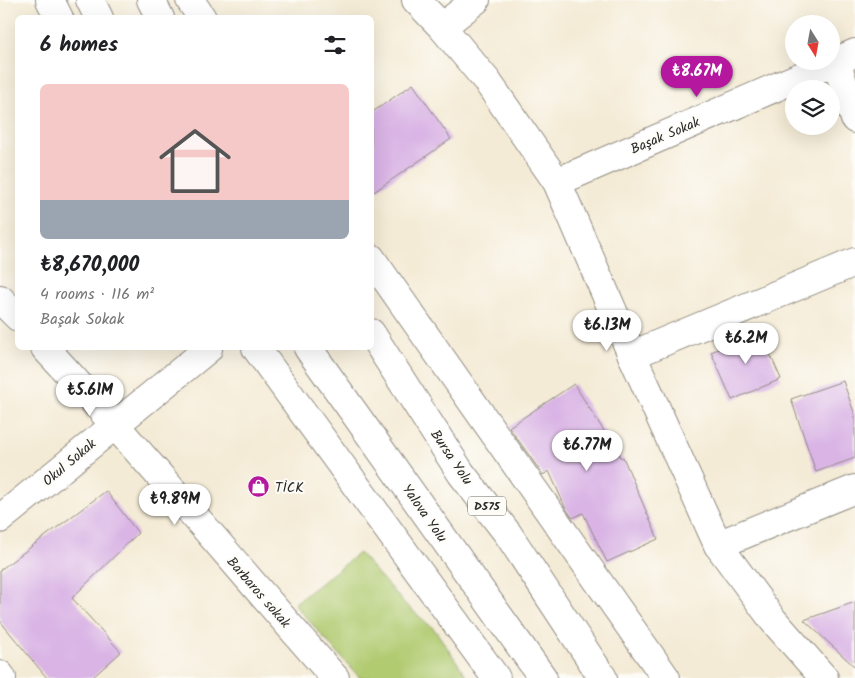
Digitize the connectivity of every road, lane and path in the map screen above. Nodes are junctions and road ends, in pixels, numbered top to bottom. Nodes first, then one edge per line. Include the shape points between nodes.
1 (50, 0) edge
2 (90, 0) edge
3 (150, 0) edge
4 (190, 0) edge
5 (416, 0) edge
6 (476, 0) edge
7 (57, 15) edge
8 (98, 15) edge
9 (158, 15) edge
10 (200, 15) edge
11 (442, 26) junction
12 (845, 57) edge
13 (855, 119) edge
14 (557, 182) junction
15 (374, 262) edge
16 (855, 262) edge
17 (0, 299) edge
18 (15, 315) edge
19 (374, 338) edge
20 (47, 350) edge
21 (207, 350) edge
22 (257, 350) edge
23 (309, 350) edge
24 (632, 355) junction
25 (116, 424) junction
26 (855, 489) edge
27 (0, 519) edge
28 (718, 545) junction
29 (335, 678) edge
30 (496, 678) edge
31 (542, 678) edge
32 (603, 678) edge
33 (666, 678) edge
34 (824, 678) edge

1 - 7 main road
2 - 8 main road
3 - 9 main road
4 - 10 main road
5 - 11 main road
6 - 11 main road
11 - 14 main road via 487,81
12 - 13 main road
12 - 14 main road, Başak Sokak
14 - 24 main road
15 - 33 main road
16 - 24 main road
17 - 18 main road
19 - 32 main road, Bursa Yolu / D575 via 461,473 508,534
20 - 25 main road, Barbaros sokak
21 - 25 main road, Okul Sokak
22 - 30 main road
23 - 31 main road, Yalova Yolu
24 - 28 main road
25 - 27 main road, Okul Sokak
25 - 29 main road, Barbaros sokak
26 - 28 main road
28 - 34 main road via 773,620

